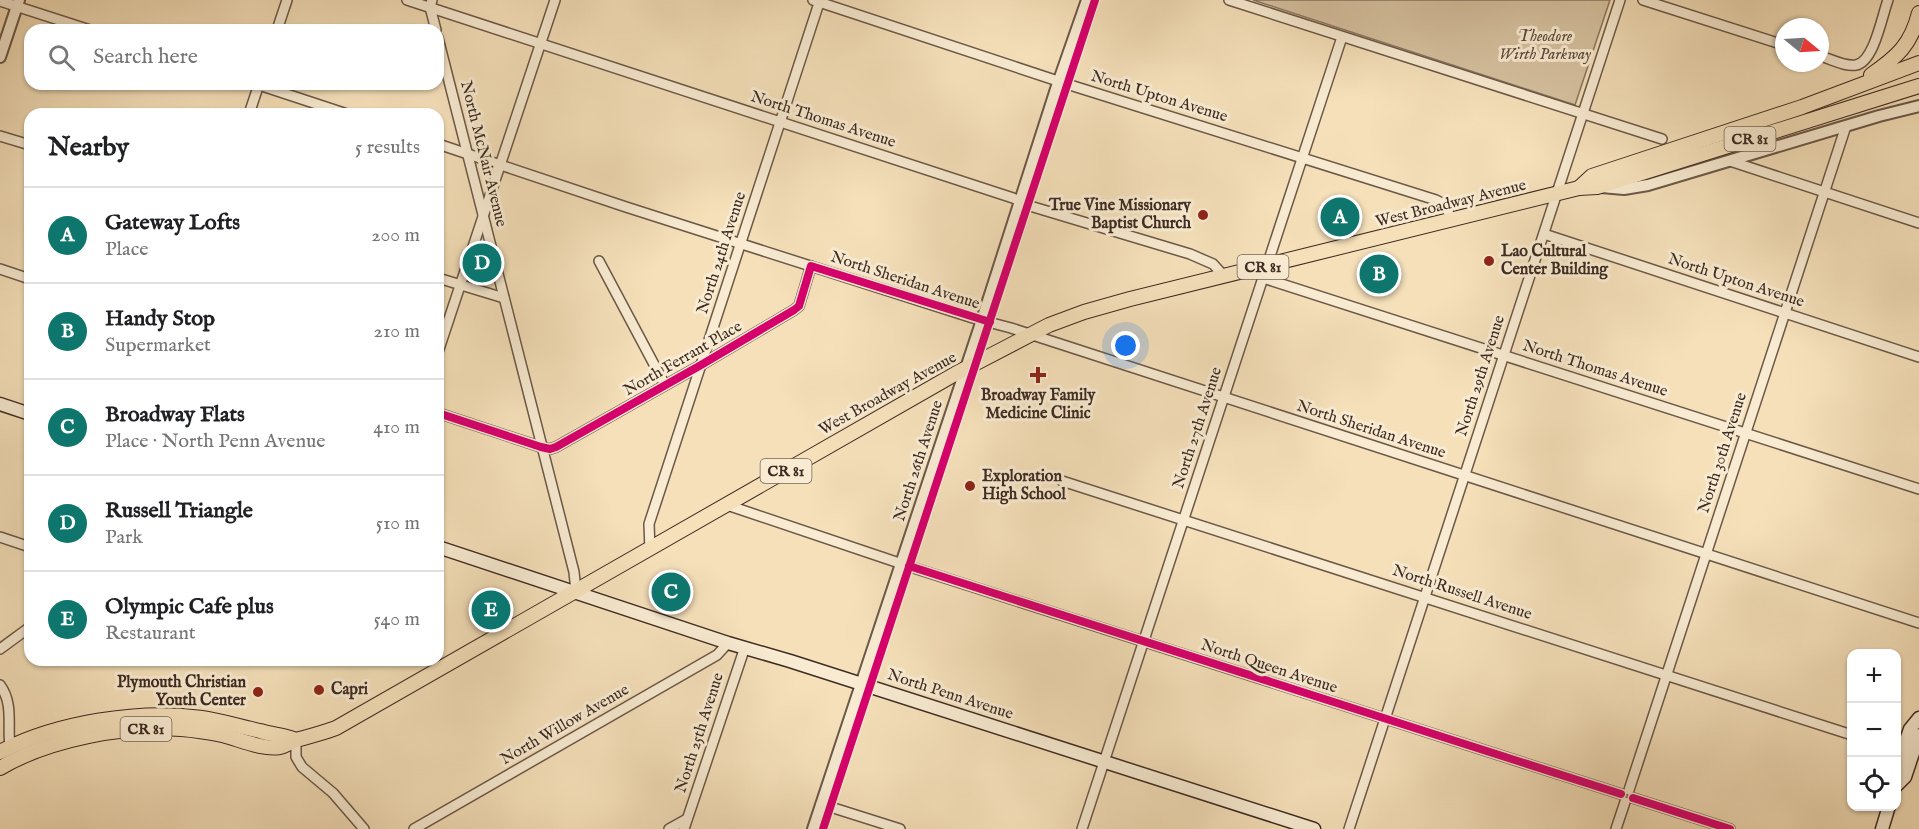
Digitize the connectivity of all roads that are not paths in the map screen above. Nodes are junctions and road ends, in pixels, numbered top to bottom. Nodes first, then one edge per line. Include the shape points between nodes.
1 (287, 0) edge
2 (407, 0) edge
3 (555, 0) edge
4 (1087, 0) edge
5 (1229, 0) edge
6 (1620, 0) edge
7 (1643, 0) edge
8 (1888, 0) edge
9 (0, 1) edge
10 (818, 1) edge
11 (18, 3) edge
12 (431, 4) edge
13 (1919, 13) edge
14 (74, 24) edge
15 (279, 24) edge
16 (435, 24) edge
17 (1342, 37) junction
18 (1775, 42) edge
19 (541, 44) junction
20 (0, 57) edge
21 (1829, 59) edge
22 (444, 62) edge
23 (1919, 63) edge
24 (1059, 81) junction
25 (1919, 86) edge
26 (256, 90) edge
27 (276, 90) edge
28 (1850, 90) junction
29 (1919, 106) edge
30 (251, 108) edge
31 (329, 108) edge
32 (1583, 114) junction
33 (781, 122) junction
34 (1846, 126) junction
35 (0, 136) edge
36 (1662, 139) dead end
37 (24, 143) edge
38 (444, 146) edge
39 (467, 154) junction
40 (1302, 157) junction
41 (1730, 161) junction
42 (500, 165) junction
43 (1597, 187) junction
44 (1579, 188) junction
45 (1824, 192) junction
46 (1557, 195) junction
47 (1020, 201) junction
48 (483, 216) junction
49 (1451, 221) junction
50 (1919, 223) edge
51 (1544, 234) junction
52 (741, 243) junction
53 (599, 261) dead end
54 (811, 266) junction
55 (0, 269) edge
56 (1264, 272) junction
57 (1224, 276) junction
58 (24, 277) edge
59 (444, 280) edge
60 (460, 285) junction
61 (504, 298) junction
62 (1785, 312) junction
63 (982, 320) junction
64 (444, 334) edge
65 (1029, 335) junction
66 (1504, 355) junction
67 (1919, 357) edge
68 (701, 365) junction
69 (966, 369) junction
70 (665, 385) junction
71 (1223, 398) junction
72 (0, 404) edge
73 (24, 412) edge
74 (444, 414) edge
75 (1745, 433) junction
76 (541, 447) junction
77 (1464, 476) junction
78 (1062, 481) dead end
79 (1919, 489) edge
80 (727, 505) junction
81 (1184, 519) junction
82 (0, 537) edge
83 (24, 545) edge
84 (444, 549) edge
85 (650, 550) junction
86 (1706, 554) junction
87 (901, 563) junction
88 (576, 591) junction
89 (1425, 596) junction
90 (1919, 623) edge
91 (24, 631) edge
92 (1144, 640) junction
93 (728, 643) junction
94 (745, 647) junction
95 (0, 649) edge
96 (1666, 675) junction
97 (861, 683) junction
98 (0, 685) edge
99 (1385, 718) junction
100 (1919, 718) edge
101 (1847, 734) edge
102 (1919, 735) edge
103 (296, 740) junction
104 (5, 750) edge
105 (1908, 753) edge
106 (1104, 762) junction
107 (0, 768) edge
108 (1901, 781) edge
109 (1627, 796) junction
110 (821, 804) junction
111 (1888, 811) edge
112 (685, 824) edge
113 (364, 829) edge
114 (414, 829) edge
115 (669, 829) edge
116 (813, 829) edge
117 (900, 829) edge
118 (1082, 829) edge
119 (1314, 829) edge
120 (1349, 829) edge
121 (1616, 829) edge
122 (1730, 829) edge
123 (1882, 829) edge

1 - 15 street
2 - 12 street, North Thomas Avenue
3 - 19 street
4 - 24 street, North 26th Avenue
5 - 17 street
6 - 32 street, North 29th Avenue
7 - 18 street
8 - 21 street via 1866,61 1848,65
9 - 11 street
10 - 24 street, North Upton Avenue
10 - 33 street, North 24th Avenue
11 - 14 street
11 - 20 street
12 - 16 street
12 - 19 street, North Thomas Avenue
13 - 28 main road via 1900,53
17 - 32 street
17 - 40 street, North 27th Avenue
19 - 33 street, North Thomas Avenue
19 - 42 street
22 - 39 street, North McNair Avenue
23 - 28 main road, West Broadway Avenue / CR 81
24 - 40 street, North Upton Avenue
24 - 47 street, North 26th Avenue
25 - 43 main road, West Broadway Avenue / CR 81
26 - 30 street
27 - 31 street
28 - 44 main road, West Broadway Avenue / CR 81 via 1592,176
29 - 34 street, West Broadway Avenue
32 - 36 street
32 - 46 street, North 29th Avenue
33 - 47 street, North Thomas Avenue
33 - 52 street, North 24th Avenue
34 - 41 street, West Broadway Avenue
34 - 45 street, North 30th Avenue
35 - 37 street
38 - 39 street, North Sheridan Avenue
39 - 42 street, North Sheridan Avenue
39 - 48 street, North McNair Avenue
40 - 49 street, North Upton Avenue via 1436,200 1446,205
40 - 56 street, North 27th Avenue
41 - 43 street, West Broadway Avenue via 1648,185 1624,189
41 - 45 street
42 - 48 street
42 - 52 street, North Sheridan Avenue
43 - 44 main road, West Broadway Avenue / CR 81
44 - 46 main road, West Broadway Avenue / CR 81
45 - 50 street
45 - 62 street, North 30th Avenue
46 - 49 main road, West Broadway Avenue / CR 81
46 - 51 street, North 29th Avenue
47 - 57 street, North Thomas Avenue via 1197,257 1213,264
47 - 63 street, North 26th Avenue
48 - 60 street
48 - 61 street, North McNair Avenue
49 - 56 main road, West Broadway Avenue / CR 81
51 - 62 street, North Upton Avenue
51 - 66 street, North 29th Avenue
52 - 54 street, North Sheridan Avenue
52 - 68 street, North 24th Avenue
53 - 70 street
54 - 63 street, North Sheridan Avenue
54 - 68 street, North Ferrant Place via 799,306
55 - 58 street
56 - 57 main road, West Broadway Avenue / CR 81
56 - 66 street, North Thomas Avenue
56 - 71 street, North 27th Avenue
57 - 65 main road, West Broadway Avenue / CR 81 via 1084,312
59 - 60 street
60 - 61 street
60 - 64 street
61 - 76 street, North McNair Avenue
62 - 67 street, North Upton Avenue
62 - 75 street, North 30th Avenue
63 - 65 street, North Sheridan Avenue
63 - 69 street, North 26th Avenue
65 - 69 main road, West Broadway Avenue / CR 81
65 - 71 street, North Sheridan Avenue
66 - 75 street, North Thomas Avenue
66 - 77 street, North 29th Avenue
68 - 70 street, North Ferrant Place
68 - 85 street, North 24th Avenue via 649,524
69 - 80 main road, West Broadway Avenue / CR 81
69 - 87 street, North 26th Avenue
70 - 76 street, North Ferrant Place via 556,447
71 - 77 street, North Sheridan Avenue
71 - 81 street, North 27th Avenue
72 - 73 main road
74 - 76 street
75 - 79 street, North Thomas Avenue
75 - 86 street, North 30th Avenue
76 - 88 street, North McNair Avenue
77 - 86 street, North Sheridan Avenue
77 - 89 street, North 29th Avenue
78 - 81 street, North Russell Avenue
80 - 85 main road, West Broadway Avenue / CR 81
80 - 87 street, North Queen Avenue
81 - 89 street, North Russell Avenue
81 - 92 street, North 27th Avenue
82 - 83 street
84 - 88 main road, North Penn Avenue
85 - 88 main road, West Broadway Avenue / CR 81
86 - 90 street, North Sheridan Avenue
86 - 96 street, North 30th Avenue
87 - 92 street, North Queen Avenue
87 - 97 street, North 26th Avenue
88 - 93 main road, North Penn Avenue
88 - 103 main road, West Broadway Avenue / CR 81 via 336,728
89 - 96 street, North Russell Avenue
89 - 99 street, North 29th Avenue
91 - 95 street
92 - 99 street, North Queen Avenue
92 - 106 street, North 27th Avenue
93 - 94 main road, North Penn Avenue
93 - 114 street, North Willow Avenue via 717,655
94 - 97 main road, North Penn Avenue
94 - 112 street, North 25th Avenue
96 - 101 street, North Russell Avenue
96 - 109 street, North 30th Avenue
97 - 106 main road, North Penn Avenue
97 - 110 street, North 26th Avenue
98 - 104 street via 9,711
99 - 109 street, North Queen Avenue
99 - 120 street, North 29th Avenue
100 - 105 main road via 1910,729
102 - 105 main road
103 - 104 main road, West Broadway Avenue / CR 81 via 202,718 158,716 73,725
103 - 107 main road, West Broadway Avenue / CR 81 via 280,747 200,731 138,730 56,744
103 - 113 street via 302,767 333,793
105 - 108 main road
106 - 118 street, North 27th Avenue
106 - 119 main road, North Penn Avenue
109 - 121 street, North 30th Avenue
109 - 122 street, North Queen Avenue
110 - 116 street, North 26th Avenue
110 - 117 street
111 - 123 main road
112 - 115 street

